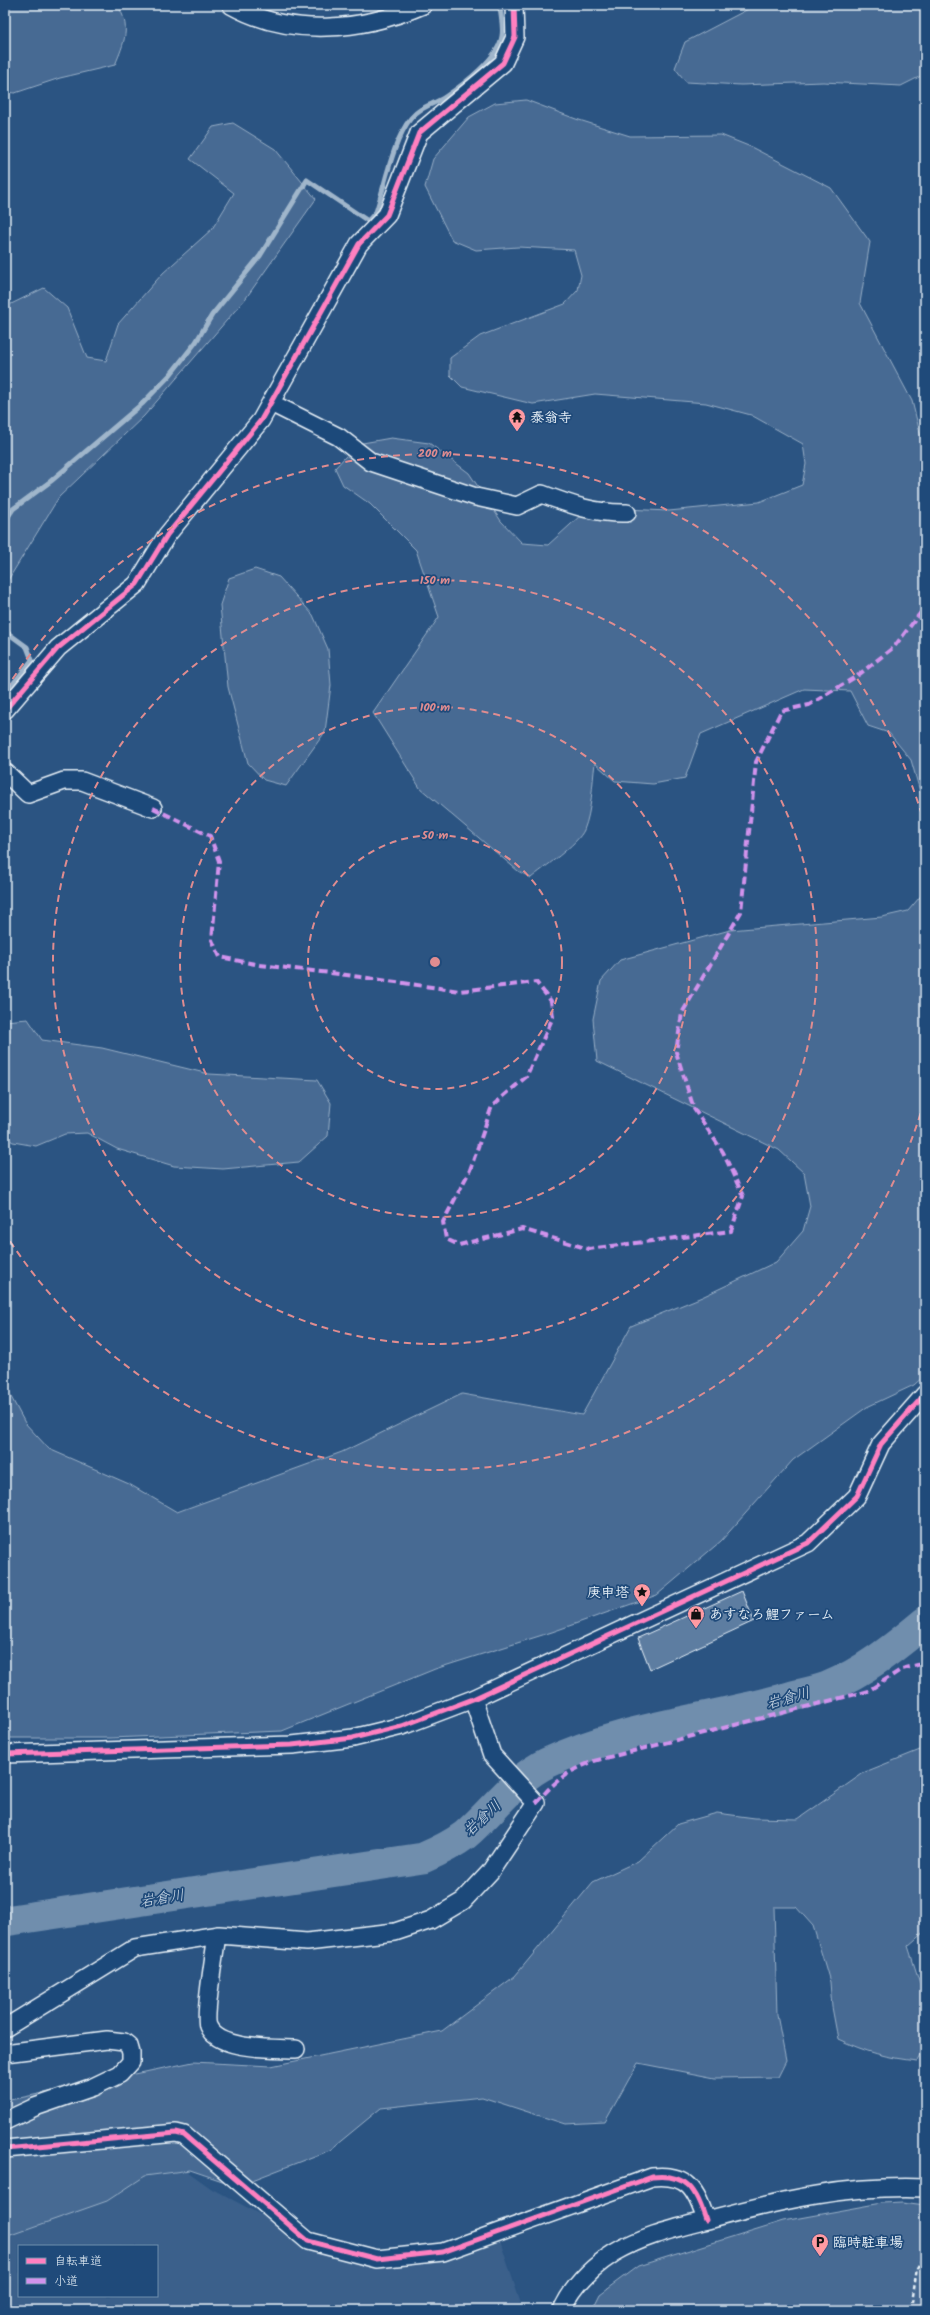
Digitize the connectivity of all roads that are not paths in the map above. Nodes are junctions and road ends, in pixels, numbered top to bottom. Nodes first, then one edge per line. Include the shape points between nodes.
1 (231, 5) edge
2 (424, 5) edge
3 (514, 5) edge
4 (271, 403) junction
5 (627, 513) dead end
6 (5, 710) edge
7 (5, 772) edge
8 (153, 808) dead end
9 (925, 1394) edge
10 (473, 1699) junction
11 (5, 1754) edge
12 (217, 1935) junction
13 (5, 2028) edge
14 (296, 2049) dead end
15 (5, 2053) edge
16 (5, 2121) edge
17 (5, 2150) edge
18 (925, 2188) edge
19 (706, 2220) junction
20 (562, 2310) edge

1 - 2 street via 246,13 290,26 344,27 398,16
3 - 4 street via 515,37 503,63 418,133 388,215 359,244
4 - 5 street via 339,437 370,462 476,497 517,506 542,494 581,509 600,513
4 - 6 street via 261,420 167,535 137,584 58,648
7 - 8 street via 28,794 64,781 82,781
9 - 10 street via 881,1444 857,1496 808,1543
10 - 11 street via 402,1726 353,1738 292,1745
10 - 12 street via 492,1755 536,1803 490,1872 463,1901 431,1920 395,1932 307,1942
12 - 13 street via 135,1948
12 - 14 street via 206,2019 212,2033 231,2044
15 - 16 street via 107,2040 124,2042 129,2046 131,2062 120,2074 93,2087 35,2107
17 - 19 street via 176,2133 184,2135 308,2241 377,2259 443,2252 652,2177 666,2175 681,2180 698,2198
18 - 19 street via 839,2190
19 - 20 street via 650,2235 614,2253 587,2273 567,2298

